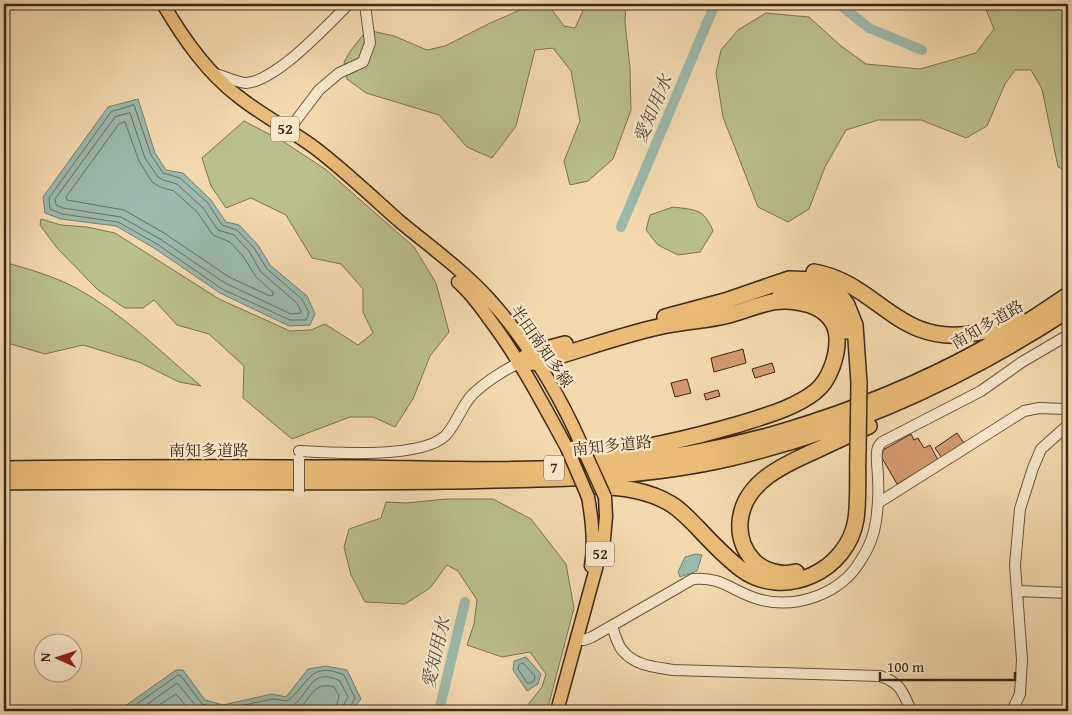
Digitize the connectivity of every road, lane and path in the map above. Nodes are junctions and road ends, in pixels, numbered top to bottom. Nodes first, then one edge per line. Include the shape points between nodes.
1 (163, 4) edge
2 (349, 4) edge
3 (365, 4) edge
4 (212, 72) junction
5 (288, 131) junction
6 (422, 240) junction
7 (1068, 284) edge
8 (766, 294) junction
9 (1068, 296) edge
10 (1068, 310) edge
11 (1068, 335) edge
12 (535, 358) junction
13 (519, 363) junction
14 (956, 376) junction
15 (1068, 412) edge
16 (1068, 426) edge
17 (855, 451) junction
18 (4, 468) edge
19 (534, 469) junction
20 (426, 481) junction
21 (4, 482) edge
22 (299, 492) dead end
23 (878, 503) junction
24 (1017, 591) junction
25 (1068, 593) edge
26 (583, 610) junction
27 (612, 626) junction
28 (576, 639) junction
29 (557, 711) edge
30 (911, 711) edge
31 (1012, 711) edge

1 - 4 main road, 半田南知多線 / 52 via 177,28
2 - 4 street via 295,56 270,74 246,83
3 - 5 street via 370,43 362,62 339,73 319,90
4 - 5 main road, 半田南知多線 / 52 via 237,96
5 - 6 main road, 半田南知多線 / 52 via 315,148
6 - 12 main road, 半田南知多線 / 52 via 489,299
6 - 13 main road, 半田南知多線 / 52 via 435,260 469,292
7 - 8 highway via 1015,320 990,331 963,336 942,335 906,324 854,286 825,274 788,272
8 - 12 highway via 729,315 658,327
8 - 17 highway via 798,291 811,294 833,304 840,314 852,346 856,384
8 - 19 highway via 813,306 834,322 838,350 830,371 817,390 782,411 696,437 612,454 544,461
9 - 19 highway, 南知多道路 / 7 via 978,352 894,391 784,431 617,464
10 - 14 highway, 南知多道路 / 7
11 - 23 street via 981,391 882,442 877,451
12 - 13 highway
12 - 26 main road, 半田南知多線 / 52, bridge via 548,377 604,497 604,538
13 - 22 street, bridge via 506,368 472,396 444,437 426,446 401,451 299,455
13 - 26 main road, 半田南知多線 / 52, bridge via 567,448 588,497 592,561
14 - 17 highway via 950,386 785,464 764,479 747,499 739,529 747,553 756,563 766,569 791,573 817,564 833,550 843,533 850,510
14 - 20 highway, 南知多道路 / 7 via 868,416 730,458 607,477
15 - 23 street via 1065,409 1039,408 1024,411
16 - 24 street via 1041,449 1032,468 1020,509 1015,565
17 - 20 highway via 856,520 851,536 828,566 803,580 788,583 752,576 718,550 672,504 641,492 622,487 573,486 437,488
18 - 19 highway, 南知多道路 / 7
20 - 21 highway, 南知多道路 / 7
23 - 27 street via 873,536 857,568 821,595 800,601 774,602 757,599 712,579 693,579
24 - 25 street
24 - 31 street via 1022,660 1020,694
26 - 28 main road, 半田南知多線 / 52
27 - 28 street via 584,640
27 - 30 street via 622,650 642,664 673,670 880,676 893,680 904,693
28 - 29 main road, 半田南知多線 / 52

